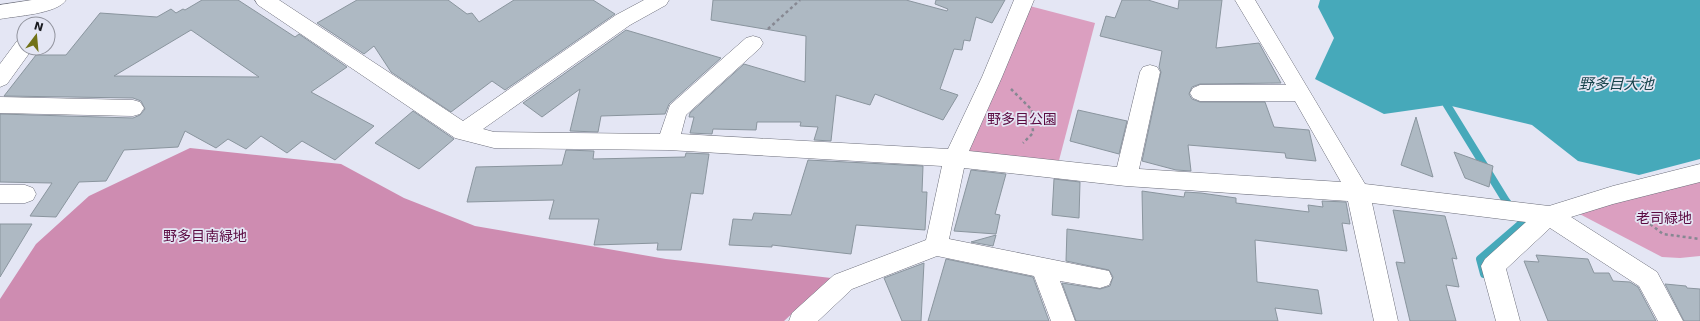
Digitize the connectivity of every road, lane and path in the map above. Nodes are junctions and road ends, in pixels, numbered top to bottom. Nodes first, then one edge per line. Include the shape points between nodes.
1 (265, 0) edge
2 (659, 0) edge
3 (800, 0) edge
4 (1024, 0) edge
5 (1245, 0) edge
6 (51, 2) edge
7 (0, 12) edge
8 (43, 16) edge
9 (760, 36) joint
10 (17, 56) edge
11 (1150, 72) dead end
12 (992, 77) junction
13 (0, 79) edge
14 (1200, 93) dead end
15 (1301, 93) junction
16 (0, 105) edge
17 (132, 108) dead end
18 (463, 132) junction
19 (668, 142) junction
20 (955, 158) junction
21 (1016, 164) junction
22 (1700, 173) edge
23 (1126, 176) junction
24 (1358, 192) junction
25 (0, 194) edge
26 (25, 194) dead end
27 (1613, 195) junction
28 (1549, 215) junction
29 (1700, 239) edge
30 (936, 246) junction
31 (1043, 268) junction
32 (1100, 278) dead end
33 (801, 321) edge
34 (1063, 321) edge
35 (1386, 321) edge
36 (1508, 321) edge
37 (1670, 321) edge

1 - 18 street
2 - 18 street via 622,20
3 - 9 path
4 - 12 street
5 - 15 street
6 - 7 street
6 - 8 street
9 - 19 street via 677,111
10 - 13 street
11 - 23 street
12 - 20 street
12 - 21 path via 1016,92 1032,110 1033,133 1017,149
14 - 15 street
15 - 24 street
16 - 17 street
18 - 19 street via 494,140
19 - 20 street
20 - 21 street
20 - 30 street
21 - 23 street
22 - 27 street
23 - 24 street
24 - 28 street
24 - 35 street
25 - 26 street
27 - 28 street
27 - 29 path via 1663,234
28 - 36 street via 1493,266
28 - 37 street via 1648,279
30 - 31 street
30 - 33 street via 843,282
31 - 32 street
31 - 34 street

